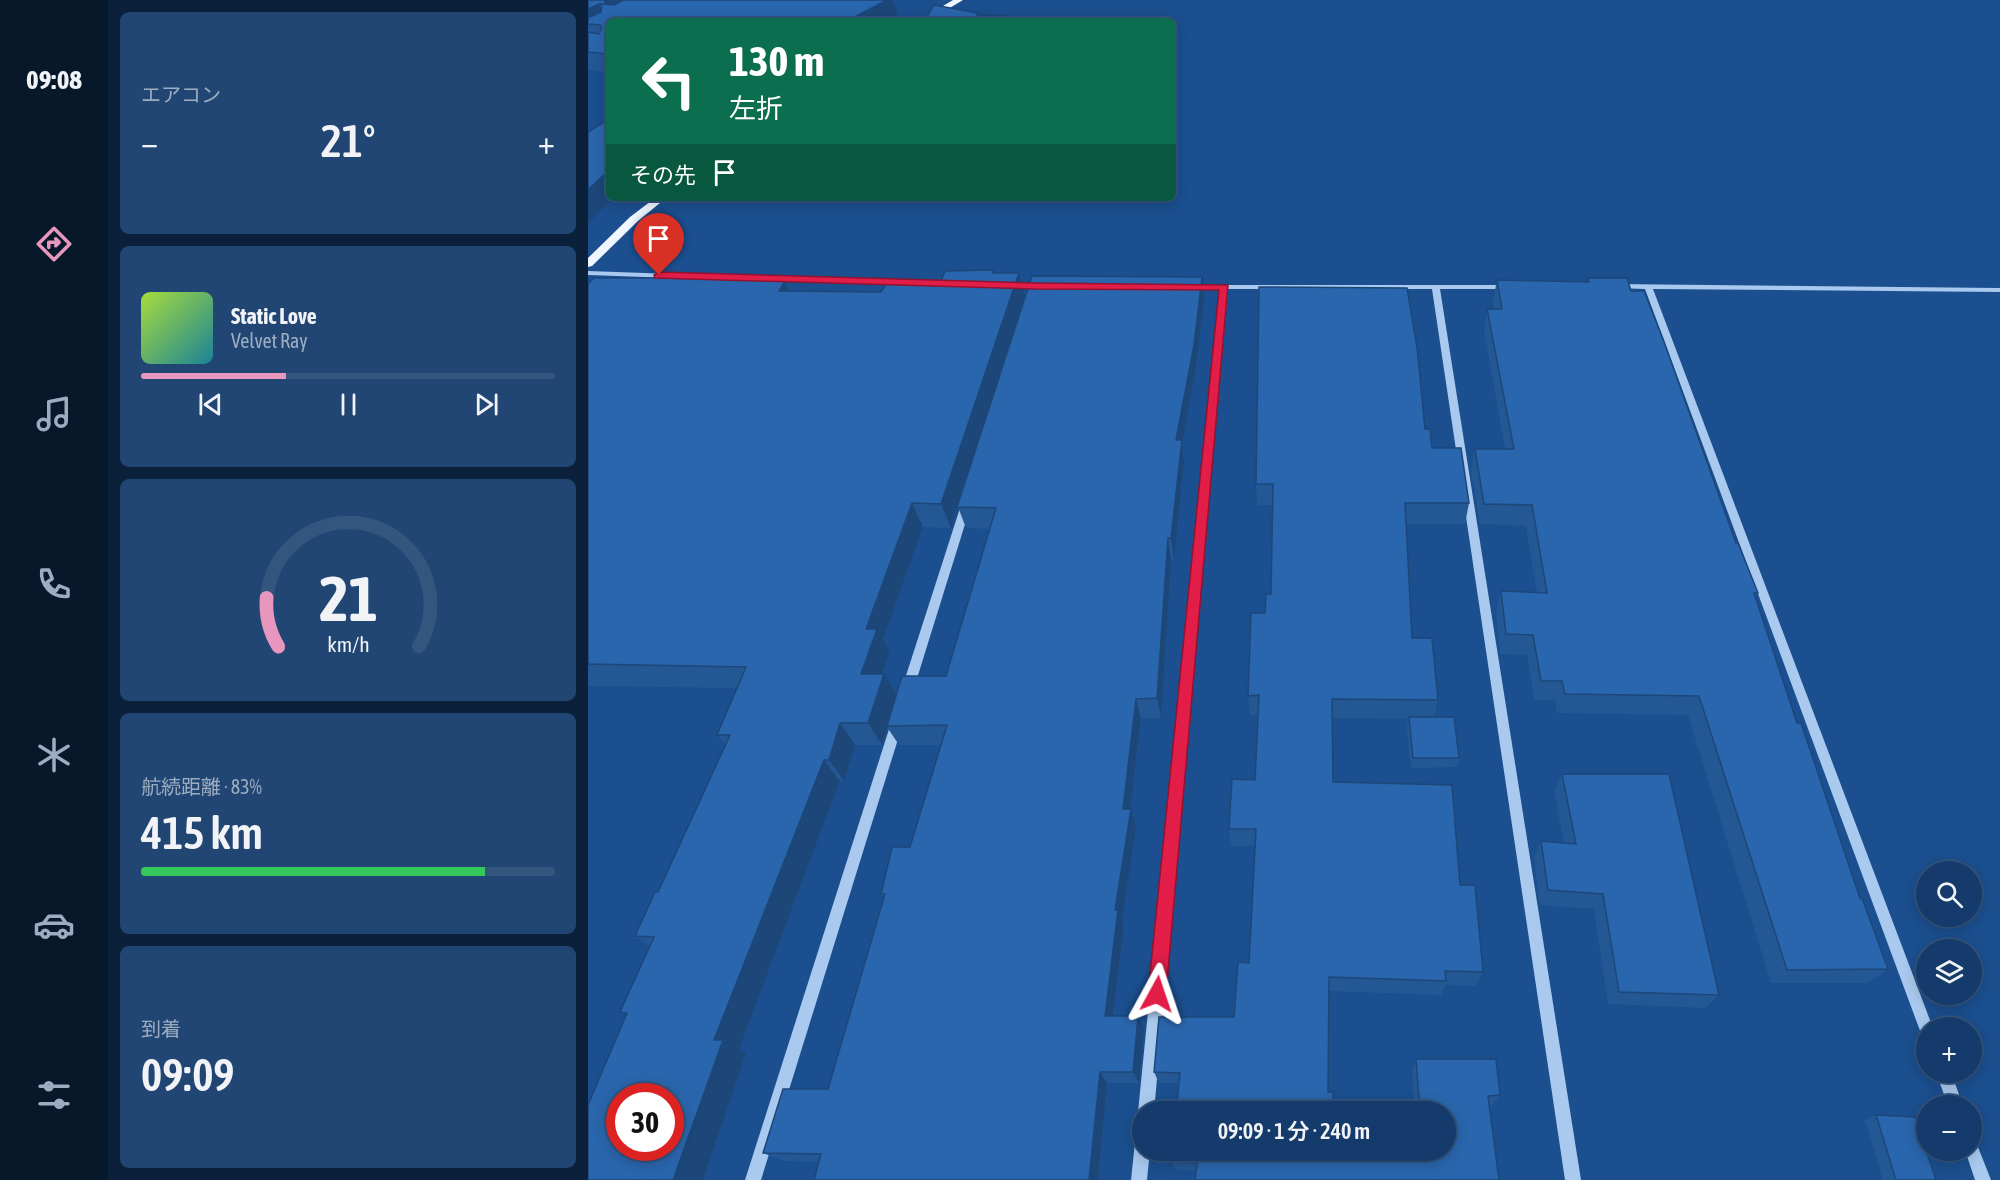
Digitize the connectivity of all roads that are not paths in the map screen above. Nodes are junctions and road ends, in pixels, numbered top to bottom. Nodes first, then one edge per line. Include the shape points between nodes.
1 (959, 0) edge
2 (927, 18) edge
3 (658, 201) edge
4 (588, 264) edge
5 (588, 273) edge
6 (706, 277) edge
7 (729, 278) edge
8 (964, 284) edge
9 (1000, 285) edge
10 (1601, 286) edge
11 (1648, 286) junction
12 (1177, 287) edge
13 (1224, 287) junction
14 (1436, 287) junction
15 (1519, 287) edge
16 (1038, 290) edge
17 (2000, 290) edge
18 (971, 490) edge
19 (1922, 1017) edge
20 (1147, 1101) edge
21 (1141, 1161) edge
22 (1976, 1161) edge
23 (753, 1180) edge
24 (1139, 1180) edge
25 (1573, 1180) edge
26 (1983, 1180) edge

1 - 2 main road
3 - 4 main road
5 - 6 street
7 - 8 street
9 - 16 street
10 - 11 street
11 - 17 street
11 - 19 street
12 - 13 street
13 - 14 street
13 - 20 street
14 - 15 street
14 - 25 street
18 - 23 street
21 - 24 street
22 - 26 street

